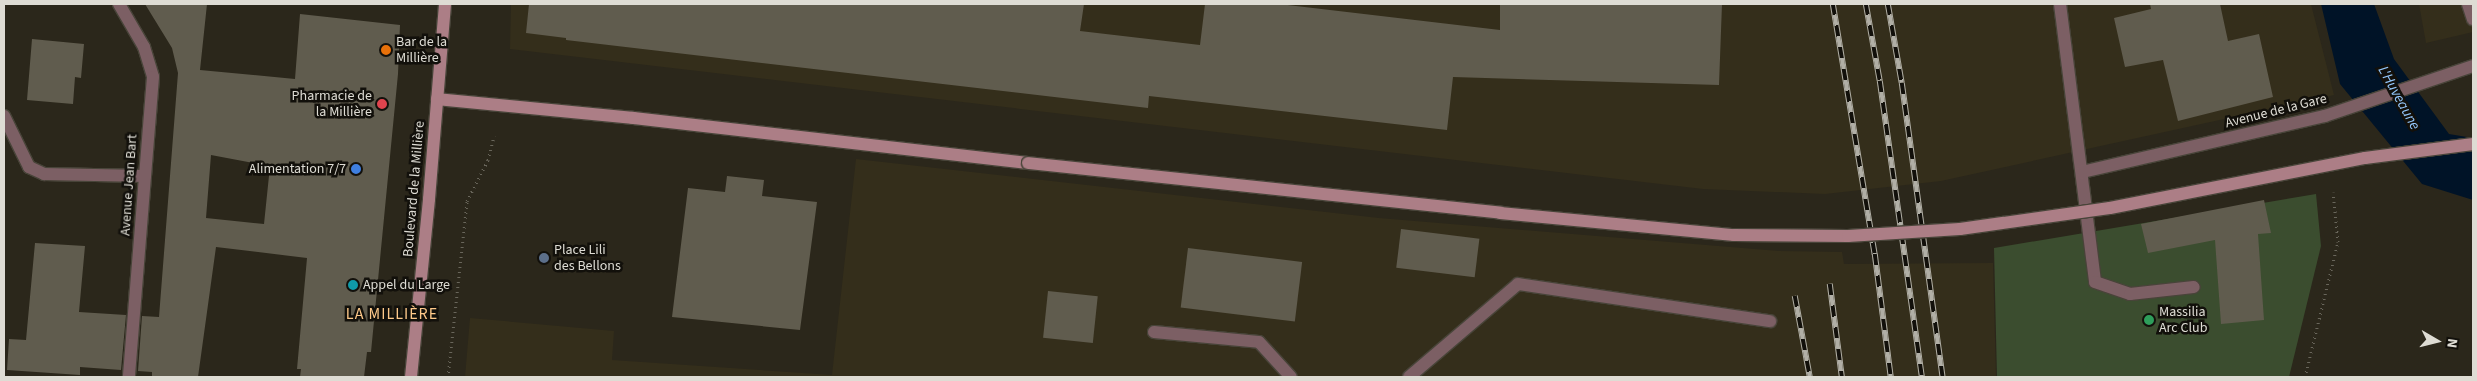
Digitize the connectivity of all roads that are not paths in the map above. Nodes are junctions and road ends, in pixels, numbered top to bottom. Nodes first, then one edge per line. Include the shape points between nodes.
1 (119, 4) edge
2 (444, 4) edge
3 (2060, 4) edge
4 (2468, 4) edge
5 (2473, 19) edge
6 (2473, 66) edge
7 (437, 99) junction
8 (4, 116) edge
9 (2473, 144) edge
10 (2082, 172) junction
11 (145, 176) junction
12 (2194, 287) dead end
13 (1770, 321) dead end
14 (1154, 332) dead end
15 (129, 377) edge
16 (411, 377) edge
17 (1291, 377) edge
18 (1409, 377) edge

1 - 11 street, Avenue Jean Bart via 144,47 153,77
2 - 7 street, Boulevard de la Millière
3 - 10 street
4 - 5 street
6 - 10 street, Avenue de la Gare via 2340,111
7 - 9 street, bridge via 1490,212 1734,235 1848,236 1960,229 2100,209 2365,158
7 - 16 street, Boulevard de la Millière
8 - 11 street via 30,167 44,174
10 - 12 street via 2095,282 2130,294
11 - 15 street, Avenue Jean Bart
13 - 18 street via 1518,284
14 - 17 street via 1259,342

